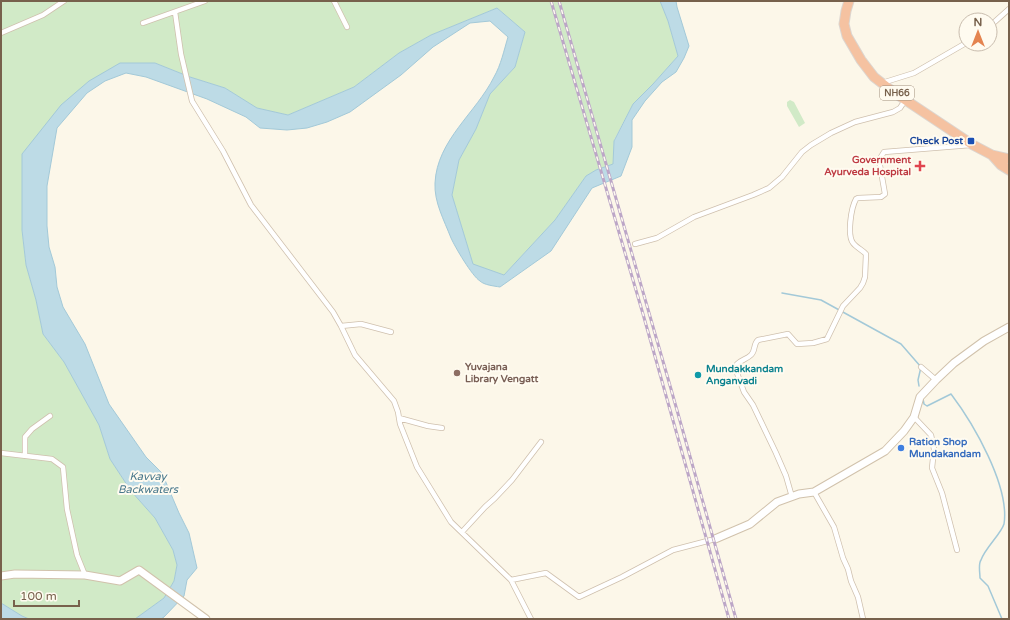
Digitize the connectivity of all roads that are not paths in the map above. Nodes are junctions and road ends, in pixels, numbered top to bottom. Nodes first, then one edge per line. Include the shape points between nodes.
1 (64, 1) edge
2 (205, 1) edge
3 (334, 1) edge
4 (849, 1) edge
5 (1009, 9) edge
6 (175, 12) junction
7 (998, 19) edge
8 (143, 23) dead end
9 (347, 26) dead end
10 (1, 33) edge
11 (958, 47) edge
12 (882, 83) junction
13 (906, 99) junction
14 (973, 145) junction
15 (992, 155) junction
16 (1009, 159) edge
17 (1009, 170) edge
18 (635, 244) dead end
19 (341, 326) junction
20 (1009, 327) edge
21 (391, 332) dead end
22 (921, 367) dead end
23 (936, 380) junction
24 (50, 416) dead end
25 (914, 417) junction
26 (399, 418) junction
27 (442, 428) dead end
28 (542, 442) dead end
29 (1, 454) edge
30 (25, 456) junction
31 (814, 492) junction
32 (792, 497) junction
33 (462, 532) junction
34 (715, 539) joint
35 (956, 550) dead end
36 (85, 575) junction
37 (1, 576) edge
38 (511, 580) junction
39 (206, 619) edge
40 (531, 619) edge
41 (863, 619) edge

1 - 10 street via 43,15
2 - 6 street
3 - 9 street
4 - 12 highway, NH66 via 844,24 847,36 861,60
5 - 7 street
6 - 8 street
6 - 19 street via 192,101 223,151 251,205
11 - 12 street via 914,73
12 - 13 highway, NH66
13 - 14 highway, NH66
13 - 18 street via 900,108 893,112 855,122 811,145 769,188 694,217 657,238
14 - 15 highway, NH66
14 - 32 street via 884,152 879,160 885,194 881,197 858,198 854,201 849,232 852,242 866,254 865,276 860,288 842,309 827,339 797,344 788,334 758,340 750,356 737,364 737,374 744,392 776,453
15 - 16 highway, NH66
15 - 17 highway, NH66
19 - 21 street via 361,324
19 - 26 street via 355,355 394,402
20 - 23 street via 984,341
22 - 23 street
23 - 25 street via 920,397
24 - 30 street via 25,437
25 - 31 street via 885,451
25 - 35 street via 931,435 934,449 932,468 942,493
26 - 27 street
26 - 33 street via 417,467 451,522
28 - 33 street via 512,480
29 - 30 street
30 - 36 street via 52,460 63,467 67,509 77,555
31 - 32 street
31 - 41 street via 834,527
32 - 34 street via 777,502 750,524
33 - 38 street
34 - 38 street via 673,550 579,597 546,573
36 - 37 street
36 - 39 street via 120,581 139,570
38 - 40 street

